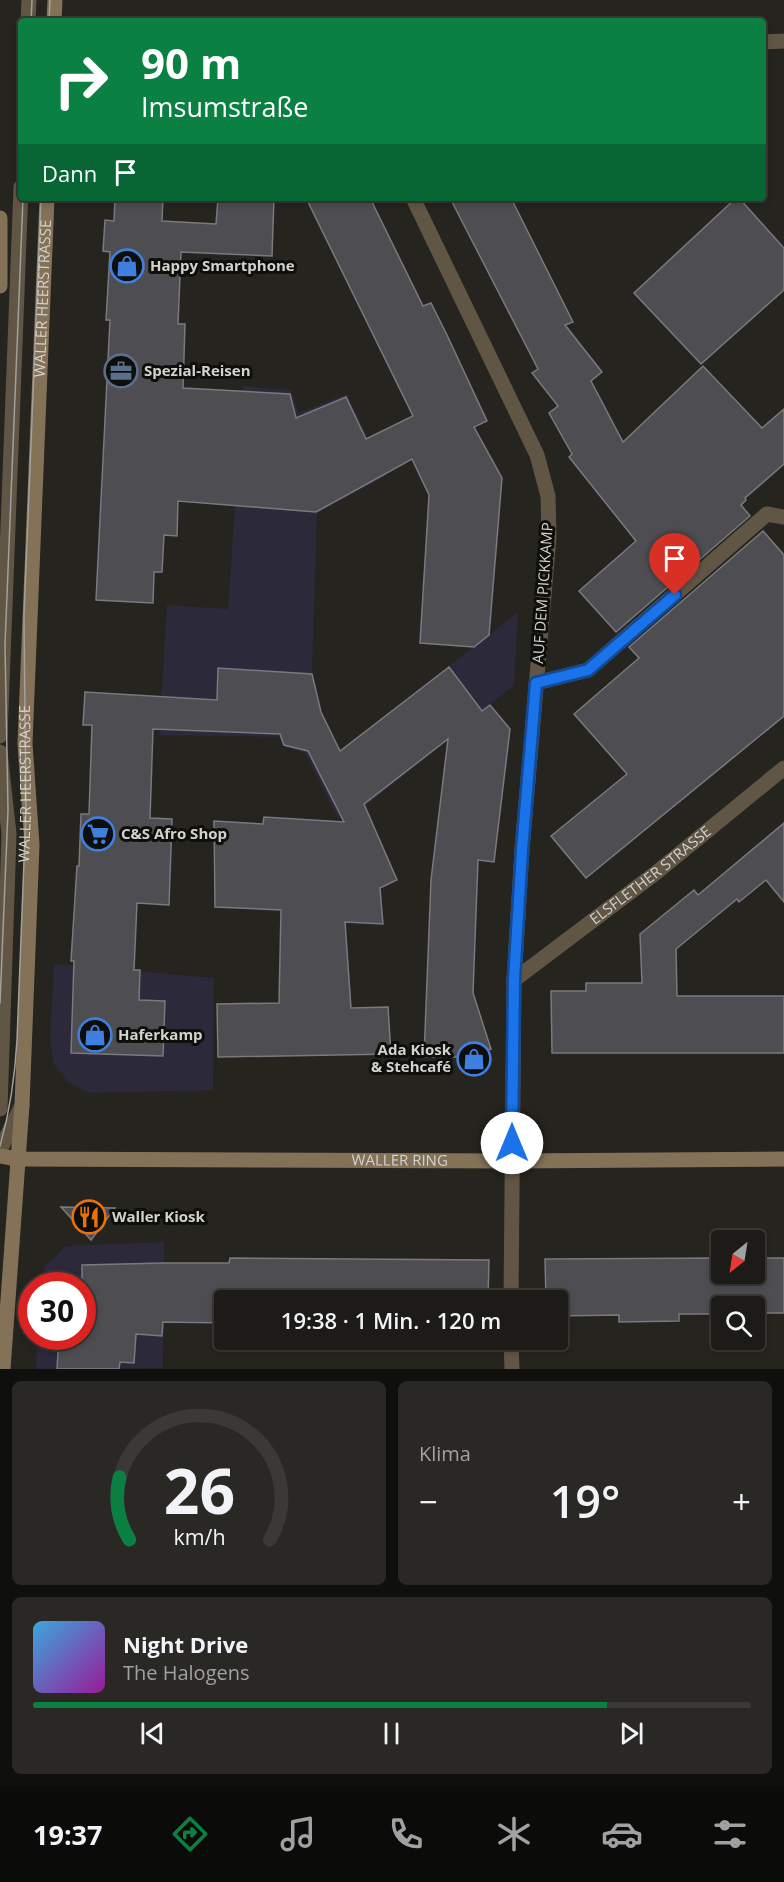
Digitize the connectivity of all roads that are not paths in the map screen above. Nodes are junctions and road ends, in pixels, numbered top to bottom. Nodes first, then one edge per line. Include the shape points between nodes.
1 (29, 0) edge
2 (55, 0) edge
3 (28, 18) edge
4 (54, 18) edge
5 (784, 41) edge
6 (766, 42) edge
7 (20, 201) edge
8 (46, 201) edge
9 (414, 201) edge
10 (0, 218) edge
11 (0, 286) edge
12 (784, 517) edge
13 (536, 683) junction
14 (0, 736) edge
15 (0, 752) edge
16 (784, 768) edge
17 (514, 980) junction
18 (22, 1105) junction
19 (0, 1109) edge
20 (0, 1150) edge
21 (0, 1156) edge
22 (17, 1159) junction
23 (784, 1159) edge
24 (512, 1161) junction
25 (0, 1166) edge
26 (511, 1290) edge
27 (511, 1350) edge
28 (3, 1369) edge
29 (512, 1369) edge

1 - 3 street
2 - 4 main road
5 - 6 street
7 - 14 street
8 - 18 main road, WALLER HEERSTRASSE via 26,732 32,845
9 - 13 street, AUF DEM PICKKAMP via 537,455 548,496 549,537
10 - 11 main road
12 - 13 street via 767,514 588,670
13 - 17 street, AUF DEM PICKKAMP
15 - 19 street via 9,834
16 - 17 street, ELSFLETHER STRASSE via 657,872
17 - 24 street, AUF DEM PICKKAMP
18 - 20 street
18 - 22 main road, WALLER HEERSTRASSE
21 - 22 main road, WALLER RING
22 - 24 main road, WALLER RING
22 - 25 main road, WALLER RING
22 - 28 main road, WALLER HEERSTRASSE
23 - 24 main road, WALLER RING
24 - 26 street, AUF DEM PICKKAMP
27 - 29 street

